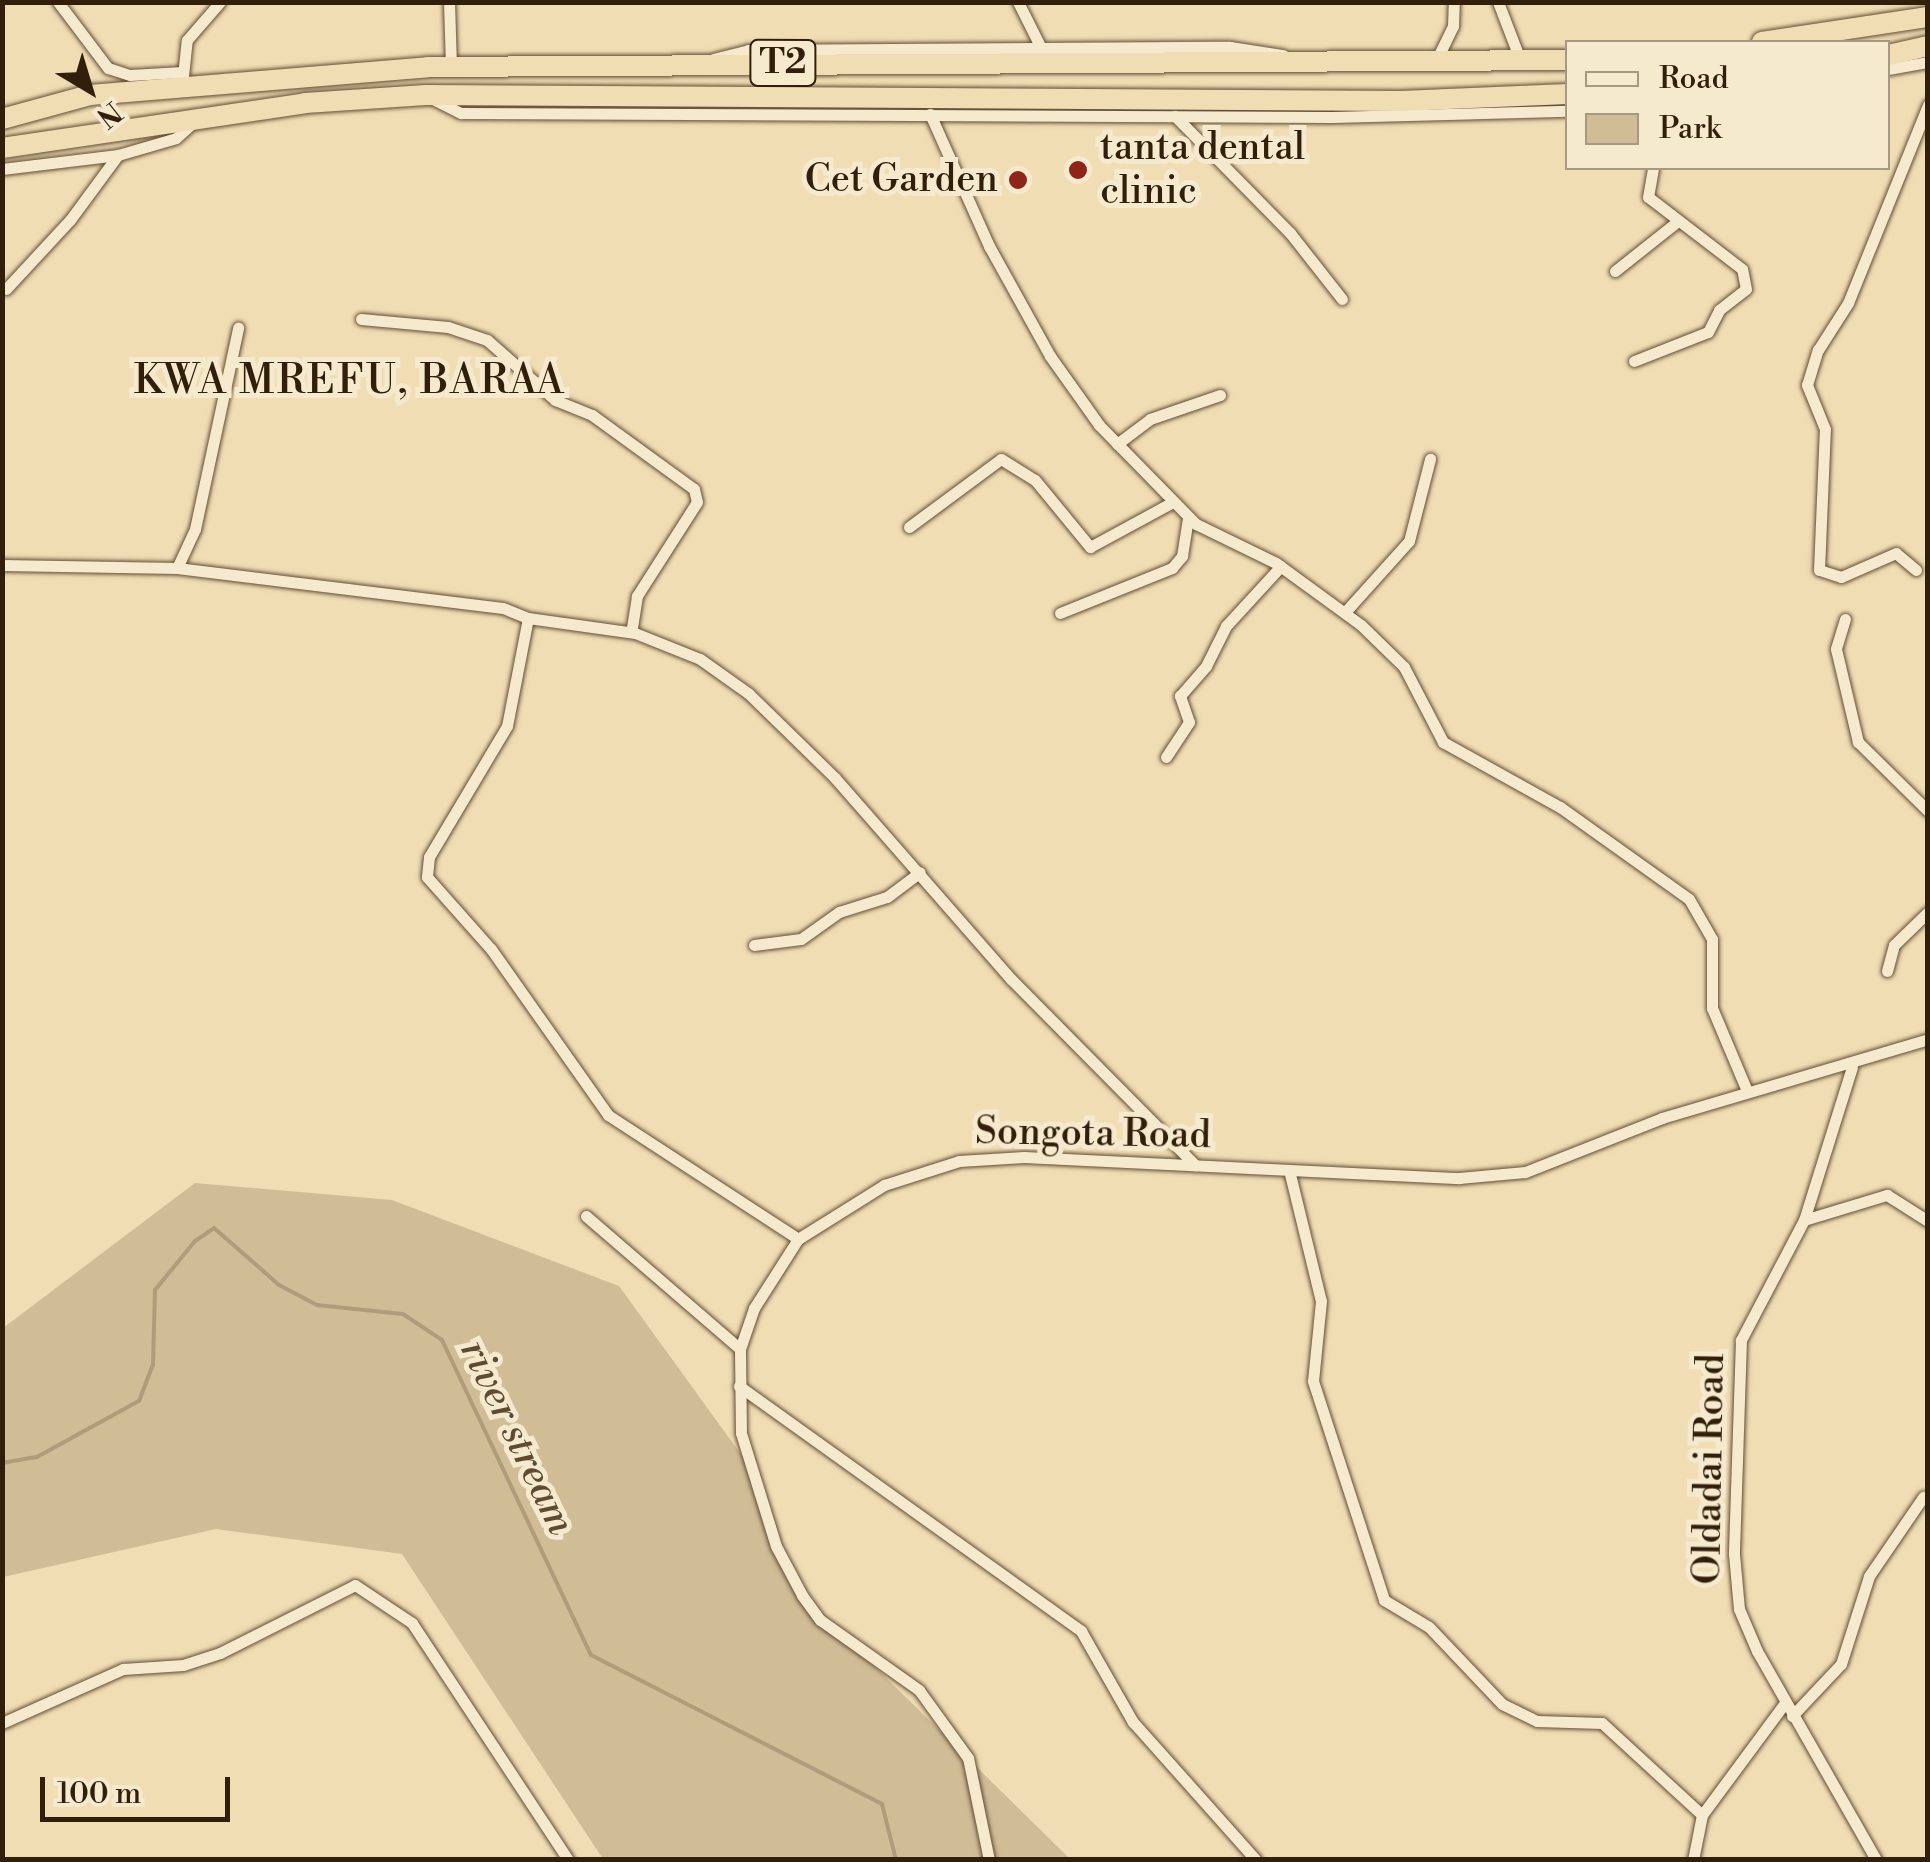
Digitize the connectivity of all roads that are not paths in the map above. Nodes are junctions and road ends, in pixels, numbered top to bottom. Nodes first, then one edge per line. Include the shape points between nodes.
1 (58, 2) edge
2 (220, 2) edge
3 (449, 2) edge
4 (1018, 2) edge
5 (1498, 2) edge
6 (1460, 4) edge
7 (1928, 17) edge
8 (1775, 40) edge
9 (1928, 46) edge
10 (1042, 50) junction
11 (1890, 55) edge
12 (1565, 60) edge
13 (1521, 62) junction
14 (1928, 62) edge
15 (698, 63) junction
16 (1311, 63) junction
17 (1434, 63) junction
18 (603, 64) junction
19 (451, 66) junction
20 (1890, 69) edge
21 (184, 81) junction
22 (1565, 94) edge
23 (426, 95) junction
24 (696, 97) junction
25 (600, 98) junction
26 (1928, 105) edge
27 (1565, 110) edge
28 (930, 114) junction
29 (1175, 116) junction
30 (198, 118) junction
31 (2, 119) edge
32 (1923, 136) edge
33 (2, 148) edge
34 (118, 155) junction
35 (2, 169) edge
36 (1653, 170) edge
37 (1678, 222) junction
38 (1614, 271) dead end
39 (6, 289) dead end
40 (1342, 298) dead end
41 (361, 319) dead end
42 (238, 328) dead end
43 (1634, 362) dead end
44 (1220, 395) dead end
45 (1117, 444) junction
46 (1430, 459) dead end
47 (1173, 502) junction
48 (1188, 517) junction
49 (909, 526) dead end
50 (2, 566) edge
51 (1282, 566) junction
52 (177, 568) junction
53 (1916, 570) dead end
54 (1346, 612) junction
55 (1060, 614) dead end
56 (528, 618) junction
57 (1844, 619) dead end
58 (632, 632) junction
59 (1166, 758) dead end
60 (1928, 811) edge
61 (920, 872) junction
62 (1928, 912) edge
63 (754, 945) dead end
64 (1887, 971) dead end
65 (1928, 1039) edge
66 (1852, 1066) junction
67 (1747, 1091) junction
68 (1196, 1165) junction
69 (1288, 1170) junction
70 (586, 1216) dead end
71 (1804, 1220) junction
72 (1928, 1221) edge
73 (798, 1239) junction
74 (740, 1348) junction
75 (739, 1386) junction
76 (1923, 1497) dead end
77 (1784, 1704) junction
78 (1792, 1716) junction
79 (2, 1723) edge
80 (1702, 1815) junction
81 (568, 1860) edge
82 (989, 1860) edge
83 (1256, 1860) edge
84 (1693, 1860) edge
85 (1876, 1860) edge

1 - 21 street via 108,68
2 - 21 street via 188,40
3 - 19 street
4 - 10 street
5 - 13 street
6 - 17 street
7 - 8 highway
9 - 11 highway
10 - 15 street via 748,50
10 - 16 street via 1230,46
12 - 13 highway, T2
13 - 17 highway, T2
14 - 20 street
15 - 16 highway, T2
15 - 18 highway, T2
15 - 24 highway
16 - 17 highway, T2
18 - 19 highway, T2
18 - 25 highway
19 - 21 highway, T2
21 - 31 highway, T2 via 90,95
22 - 24 highway, T2 via 1402,101
23 - 25 highway, T2
23 - 28 street via 462,113
23 - 30 highway, T2
24 - 25 highway, T2
26 - 32 street
27 - 29 street
28 - 29 street
28 - 45 street via 988,246 1050,356
29 - 40 street via 1290,233
30 - 33 highway, T2
30 - 34 street via 176,138
32 - 53 street via 1807,385 1825,429 1820,570 1841,577 1896,554
34 - 35 street
34 - 39 street
36 - 37 street via 1648,197
37 - 38 street
37 - 43 street via 1742,269 1746,289 1719,310 1708,332
41 - 58 street via 448,327 487,340 555,400 592,415 694,488 697,502 638,596
42 - 52 street via 195,528
44 - 45 street via 1150,420
45 - 47 street
46 - 54 street via 1410,541
47 - 48 street
47 - 49 street via 1090,547 1036,480 1001,459
48 - 51 street
48 - 55 street via 1182,556 1172,568
50 - 52 street
51 - 54 street
51 - 59 street via 1226,626 1206,666 1180,696 1189,722
52 - 56 street via 504,608
54 - 67 street via 1404,667 1443,742 1560,807 1689,899 1712,939 1712,1008
56 - 58 street
56 - 73 street via 506,726 428,857 427,877 491,949 598,1105
57 - 60 street via 1836,649 1858,742
58 - 61 street via 700,659 749,694
61 - 63 street via 887,897 839,912 801,939
61 - 68 street via 1011,979
62 - 64 street via 1894,946
65 - 66 street, Songota Road
66 - 67 street, Songota Road
66 - 71 street, Oldadai Road
67 - 69 street, Songota Road via 1525,1172 1460,1178
68 - 69 street, Songota Road
68 - 73 street, Songota Road via 960,1160 884,1185
69 - 80 street via 1322,1301 1313,1382 1384,1600 1429,1627 1502,1704 1537,1721 1602,1723
70 - 74 street
71 - 72 street via 1886,1195
71 - 77 street, Oldadai Road via 1740,1340 1735,1401 1739,1608
73 - 74 street, Songota Road via 754,1308
74 - 75 street, Songota Road
75 - 82 street, Songota Road via 742,1433 776,1546 820,1620 920,1690 943,1716 968,1758
75 - 83 street via 1081,1631 1133,1722
76 - 78 street via 1869,1576 1841,1664
77 - 78 street, Oldadai Road
77 - 80 street
78 - 85 street, Oldadai Road
79 - 81 street via 123,1669 183,1665 220,1654 355,1584 412,1623
80 - 84 street

